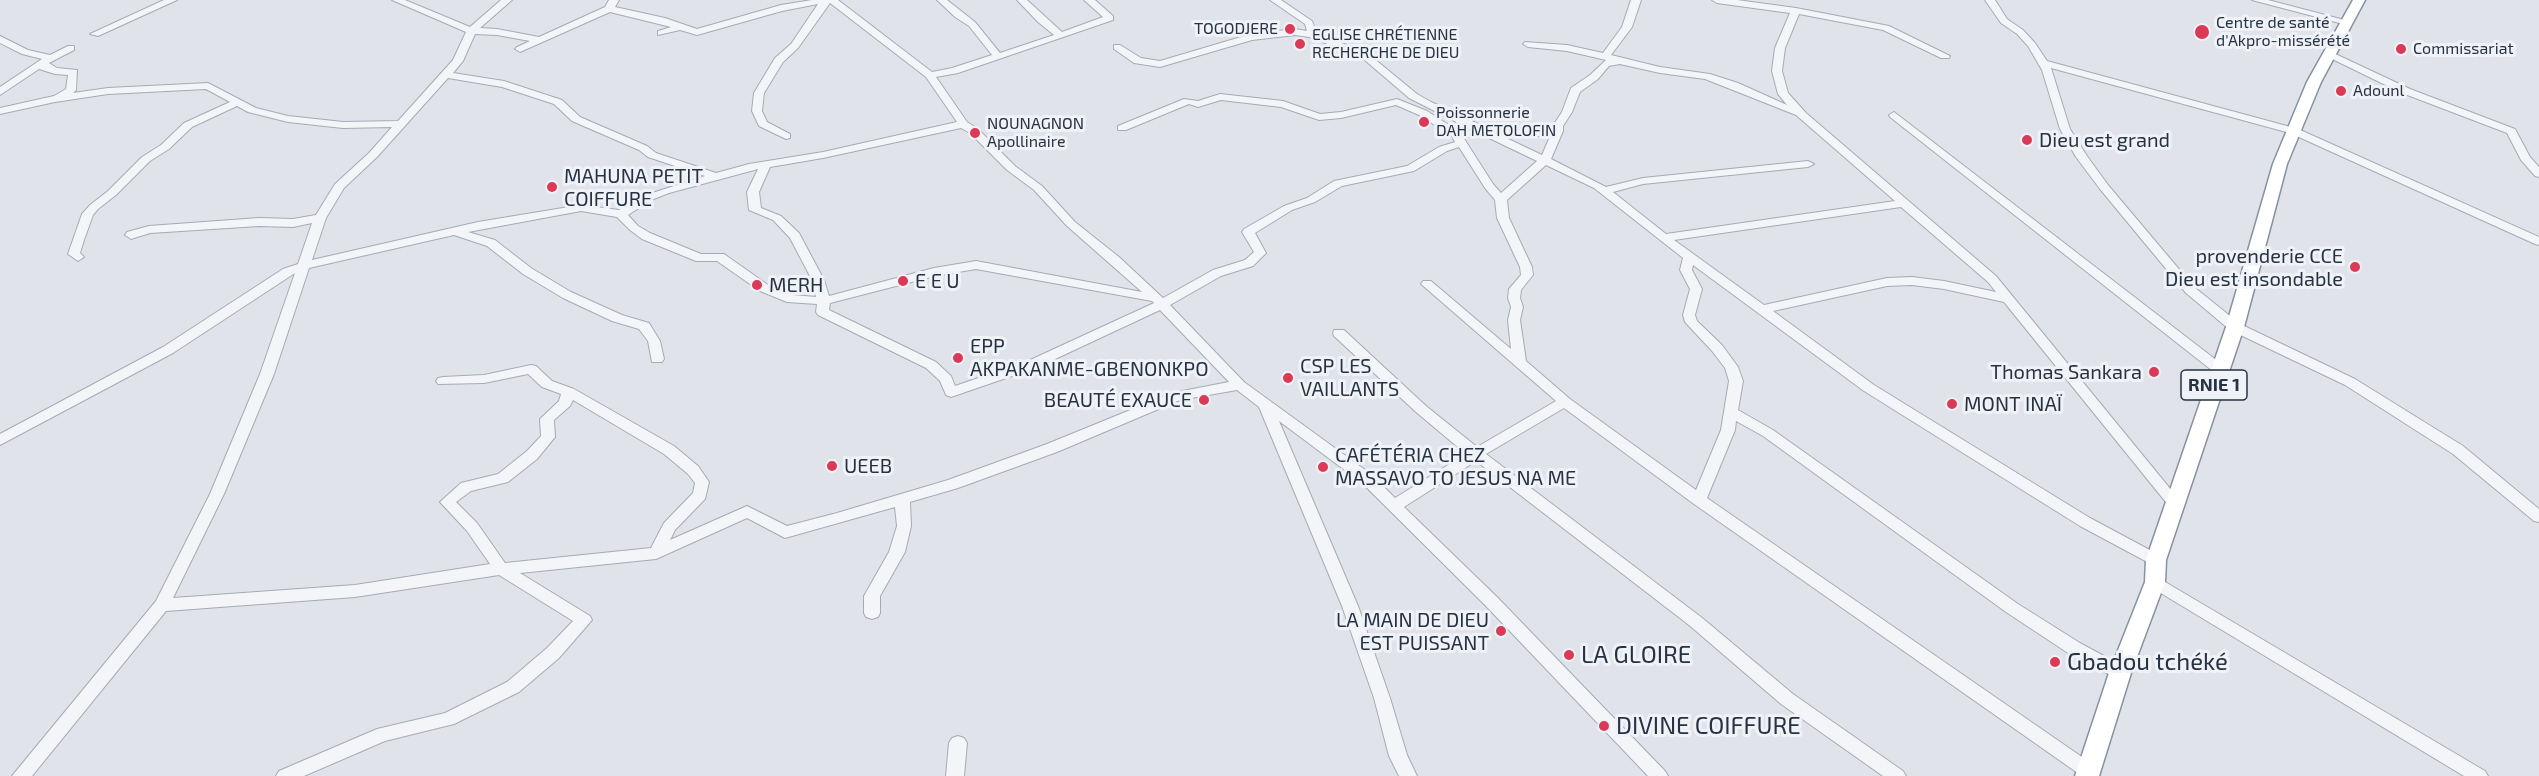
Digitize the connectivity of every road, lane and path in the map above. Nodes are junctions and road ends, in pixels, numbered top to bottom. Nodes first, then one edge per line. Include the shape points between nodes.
1 (172, 0) edge
2 (397, 0) edge
3 (507, 0) edge
4 (822, 0) edge
5 (827, 0) edge
6 (832, 0) edge
7 (942, 0) edge
8 (1022, 0) edge
9 (1089, 0) edge
10 (1275, 0) edge
11 (1636, 0) edge
12 (1718, 0) edge
13 (1990, 0) edge
14 (2257, 0) edge
15 (2359, 0) edge
16 (612, 4) edge
17 (1796, 11) junction
18 (2347, 22) junction
19 (680, 27) junction
20 (471, 31) junction
21 (661, 33) dead end
22 (95, 34) dead end
23 (1311, 34) junction
24 (1061, 36) junction
25 (0, 39) edge
26 (540, 40) junction
27 (1528, 44) dead end
28 (1117, 47) dead end
29 (71, 48) dead end
30 (520, 49) dead end
31 (2329, 54) junction
32 (999, 56) junction
33 (1945, 56) dead end
34 (47, 60) junction
35 (1606, 60) junction
36 (2043, 63) junction
37 (36, 66) junction
38 (446, 75) junction
39 (930, 75) junction
40 (0, 92) edge
41 (1783, 94) junction
42 (1759, 96) junction
43 (56, 99) junction
44 (236, 103) junction
45 (0, 111) edge
46 (1802, 115) junction
47 (1894, 115) dead end
48 (399, 124) junction
49 (963, 124) junction
50 (1558, 126) junction
51 (1122, 128) dead end
52 (2294, 131) junction
53 (1494, 135) junction
54 (786, 136) dead end
55 (1459, 138) junction
56 (1546, 159) junction
57 (766, 164) junction
58 (1808, 164) dead end
59 (2539, 174) edge
60 (715, 177) junction
61 (1602, 191) junction
62 (1501, 199) junction
63 (1904, 203) junction
64 (621, 214) junction
65 (320, 218) junction
66 (455, 231) junction
67 (131, 235) dead end
68 (1664, 238) junction
69 (2539, 241) edge
70 (1689, 256) junction
71 (78, 257) dead end
72 (306, 265) junction
73 (1427, 284) dead end
74 (2009, 299) junction
75 (824, 301) junction
76 (1159, 301) junction
77 (1761, 310) junction
78 (2235, 327) junction
79 (1339, 333) dead end
80 (657, 359) dead end
81 (1519, 362) junction
82 (2219, 369) junction
83 (443, 381) dead end
84 (1239, 385) junction
85 (569, 392) junction
86 (1565, 402) junction
87 (1265, 404) junction
88 (1732, 413) junction
89 (0, 440) edge
90 (1476, 454) junction
91 (903, 500) junction
92 (1699, 500) junction
93 (2174, 502) junction
94 (1394, 506) junction
95 (2539, 516) edge
96 (656, 552) junction
97 (2156, 560) junction
98 (501, 569) junction
99 (2155, 582) junction
100 (162, 606) junction
101 (872, 613) dead end
102 (2120, 673) junction
103 (958, 743) dead end
104 (2088, 773) edge
105 (21, 776) edge
106 (285, 776) edge
107 (955, 776) edge
108 (1408, 776) edge
109 (1659, 776) edge
110 (1897, 776) edge
111 (2479, 776) edge

1 - 22 street
2 - 20 street
3 - 20 street
4 - 19 street via 697,32
5 - 54 street via 795,46 779,60 759,93 757,111 763,124
6 - 39 street
7 - 32 street via 972,24
8 - 24 street
9 - 24 street via 1110,18
10 - 23 street via 1309,23
11 - 35 street via 1627,27
12 - 17 street
13 - 36 street via 2004,21 2032,45
14 - 18 street
15 - 18 highway, RNIE 1
16 - 19 street
16 - 26 street
17 - 33 street via 1886,28
17 - 41 street via 1780,48 1777,71
18 - 31 highway, RNIE 1
19 - 21 street
20 - 26 street
20 - 38 street via 458,62
23 - 28 street via 1251,37 1160,64 1138,61
23 - 53 street via 1363,54 1413,96
24 - 32 street
25 - 34 street
26 - 30 street
27 - 35 street via 1567,48
29 - 34 street
31 - 52 highway, RNIE 1
31 - 59 street via 2406,91 2511,131 2525,158
32 - 39 street
34 - 37 street
35 - 42 street via 1706,76
35 - 50 street via 1594,77 1575,90
36 - 52 street
36 - 78 street via 2065,129 2098,180 2190,290
37 - 40 street
37 - 43 street via 73,72 71,90
38 - 48 street
38 - 60 street via 504,84 558,102 576,119 652,155
39 - 49 street
41 - 42 street
41 - 46 street
42 - 46 street
43 - 44 street via 208,86
43 - 45 street
44 - 48 street via 288,119
44 - 71 street via 188,125 93,207 78,240 74,254
46 - 63 street
47 - 82 street
48 - 65 street via 339,186
49 - 57 street
49 - 76 street
50 - 53 street via 1541,133
50 - 56 street
51 - 55 street via 1188,101 1198,104 1220,97 1282,104 1319,117 1397,102 1423,113
52 - 69 street
52 - 78 highway, RNIE 1 via 2280,164
53 - 55 street
53 - 56 street
55 - 62 street
55 - 76 street via 1410,169 1338,183 1311,200 1288,208 1248,232 1260,253 1249,263 1217,273
56 - 61 street via 1589,180
56 - 62 street
57 - 60 street
57 - 75 street via 753,192 755,210 777,218 795,236 818,280
58 - 61 street via 1643,181
60 - 64 street via 664,191
61 - 68 street
62 - 81 street via 1503,218 1527,275 1515,289 1514,298
63 - 68 street
63 - 74 street via 1992,279
64 - 66 street via 580,208
64 - 75 street via 646,236 700,258 720,257 764,288 791,299
65 - 67 street
65 - 72 street
66 - 72 street
66 - 80 street via 491,243 567,295 644,326 654,341
68 - 70 street
70 - 77 street
70 - 88 street via 1686,270 1696,289 1689,315 1731,367 1736,381
72 - 89 street via 287,272 168,350
72 - 100 street via 267,374 217,494
73 - 81 street
74 - 77 street via 1904,281 1853,288
74 - 93 street
75 - 76 street via 976,265
75 - 76 street via 822,312 931,365 946,380 951,392 1033,364
76 - 84 street
77 - 97 street via 1869,388 1990,465
78 - 82 highway, RNIE 1
78 - 95 street via 2314,363 2385,404 2458,450
79 - 90 street
81 - 86 street
82 - 93 highway, RNIE 1
83 - 85 street via 484,379 531,369 547,384
84 - 87 street
84 - 91 street via 1177,396 1052,448
85 - 96 street via 669,450 702,482 700,495 669,527
85 - 98 street via 565,404 548,419 548,437 532,455 503,478 465,487 447,502 472,527
86 - 90 street
86 - 92 street
87 - 94 street via 1367,479
87 - 108 street via 1350,606 1398,756
88 - 92 street
88 - 102 street via 1768,433 2012,608
90 - 94 street
90 - 110 street via 1695,621 1787,699
91 - 96 street via 785,532 747,511
91 - 101 street via 904,526 897,552 872,596
92 - 104 street
93 - 97 highway, RNIE 1
94 - 109 street
96 - 98 street
97 - 99 highway, RNIE 1
98 - 100 street via 355,591
98 - 106 street via 584,620 513,687 448,719 383,735
99 - 102 highway, RNIE 1
99 - 111 street
100 - 105 street
102 - 104 highway, RNIE 1
103 - 107 street

